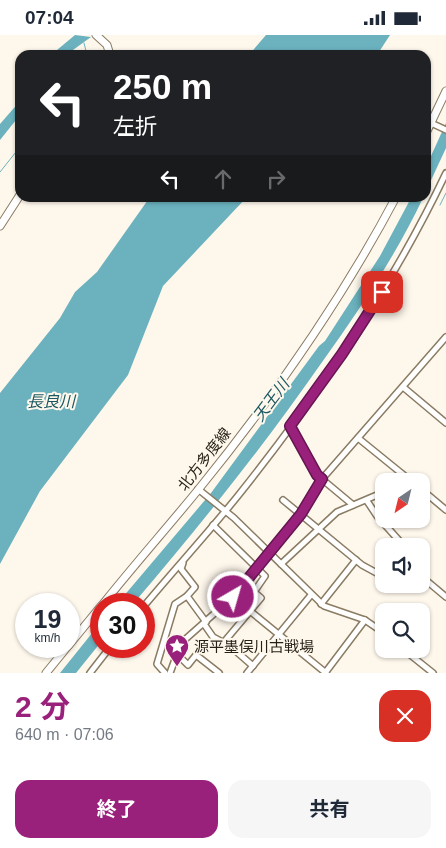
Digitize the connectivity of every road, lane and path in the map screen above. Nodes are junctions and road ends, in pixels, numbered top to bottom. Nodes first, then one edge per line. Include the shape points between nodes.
1 (97, 36) edge
2 (108, 50) edge
3 (446, 91) edge
4 (434, 124) junction
5 (431, 127) edge
6 (446, 130) edge
7 (446, 173) edge
8 (15, 202) edge
9 (393, 202) edge
10 (0, 226) edge
11 (446, 337) edge
12 (403, 387) junction
13 (446, 423) edge
14 (290, 426) junction
15 (358, 438) junction
16 (401, 473) edge
17 (322, 479) junction
18 (200, 491) junction
19 (430, 496) edge
20 (375, 497) edge
21 (283, 500) dead end
22 (367, 501) junction
23 (353, 505) junction
24 (225, 509) junction
25 (446, 509) edge
26 (301, 514) junction
27 (213, 525) junction
28 (318, 529) junction
29 (397, 538) edge
30 (268, 552) junction
31 (184, 558) junction
32 (356, 560) junction
33 (281, 564) junction
34 (256, 568) junction
35 (375, 572) edge
36 (430, 584) edge
37 (112, 593) edge
38 (155, 593) edge
39 (311, 595) junction
40 (187, 597) junction
41 (446, 597) edge
42 (321, 604) junction
43 (250, 611) junction
44 (90, 619) edge
45 (365, 620) junction
46 (205, 623) junction
47 (375, 627) edge
48 (80, 632) edge
49 (279, 635) junction
50 (224, 642) junction
51 (176, 653) junction
52 (58, 658) edge
53 (102, 658) edge
54 (414, 658) edge
55 (253, 665) junction
56 (46, 673) edge
57 (90, 673) edge
58 (165, 673) edge
59 (170, 673) edge
60 (218, 673) edge
61 (247, 673) edge
62 (325, 673) edge
63 (433, 673) edge

1 - 2 main road
3 - 4 main road
4 - 5 main road
4 - 6 street
7 - 14 street via 400,263 342,354
8 - 10 main road
9 - 18 main road, 北方多度線 via 374,240 321,323
11 - 12 street
12 - 13 street
12 - 15 street
14 - 17 street
14 - 24 street
15 - 16 street
15 - 17 street
17 - 23 street
17 - 26 street
18 - 24 street
18 - 37 main road, 北方多度線
19 - 25 street
20 - 22 street
21 - 26 street
22 - 23 street
22 - 29 street
23 - 28 street via 337,512
24 - 27 street
24 - 30 street
26 - 28 street
26 - 30 street
27 - 31 street
27 - 34 street
28 - 32 street
28 - 33 street
30 - 33 street
30 - 34 street
31 - 38 street
31 - 40 street via 181,569 195,587
32 - 35 street
32 - 42 street
33 - 39 street
34 - 43 street via 265,577 254,592 261,598
34 - 46 street via 228,603
36 - 41 street
39 - 42 street
39 - 49 street
40 - 46 street
40 - 58 street via 174,604 166,626 156,664
42 - 45 street
43 - 49 street
43 - 50 street
44 - 48 main road, 北方多度線
45 - 47 street
45 - 62 street
46 - 50 street via 213,637
46 - 51 street via 181,643
49 - 55 street
49 - 62 street
50 - 55 street
51 - 59 street
51 - 60 street via 188,665 196,655
52 - 56 main road, 北方多度線
53 - 57 street
54 - 63 street
55 - 61 street

